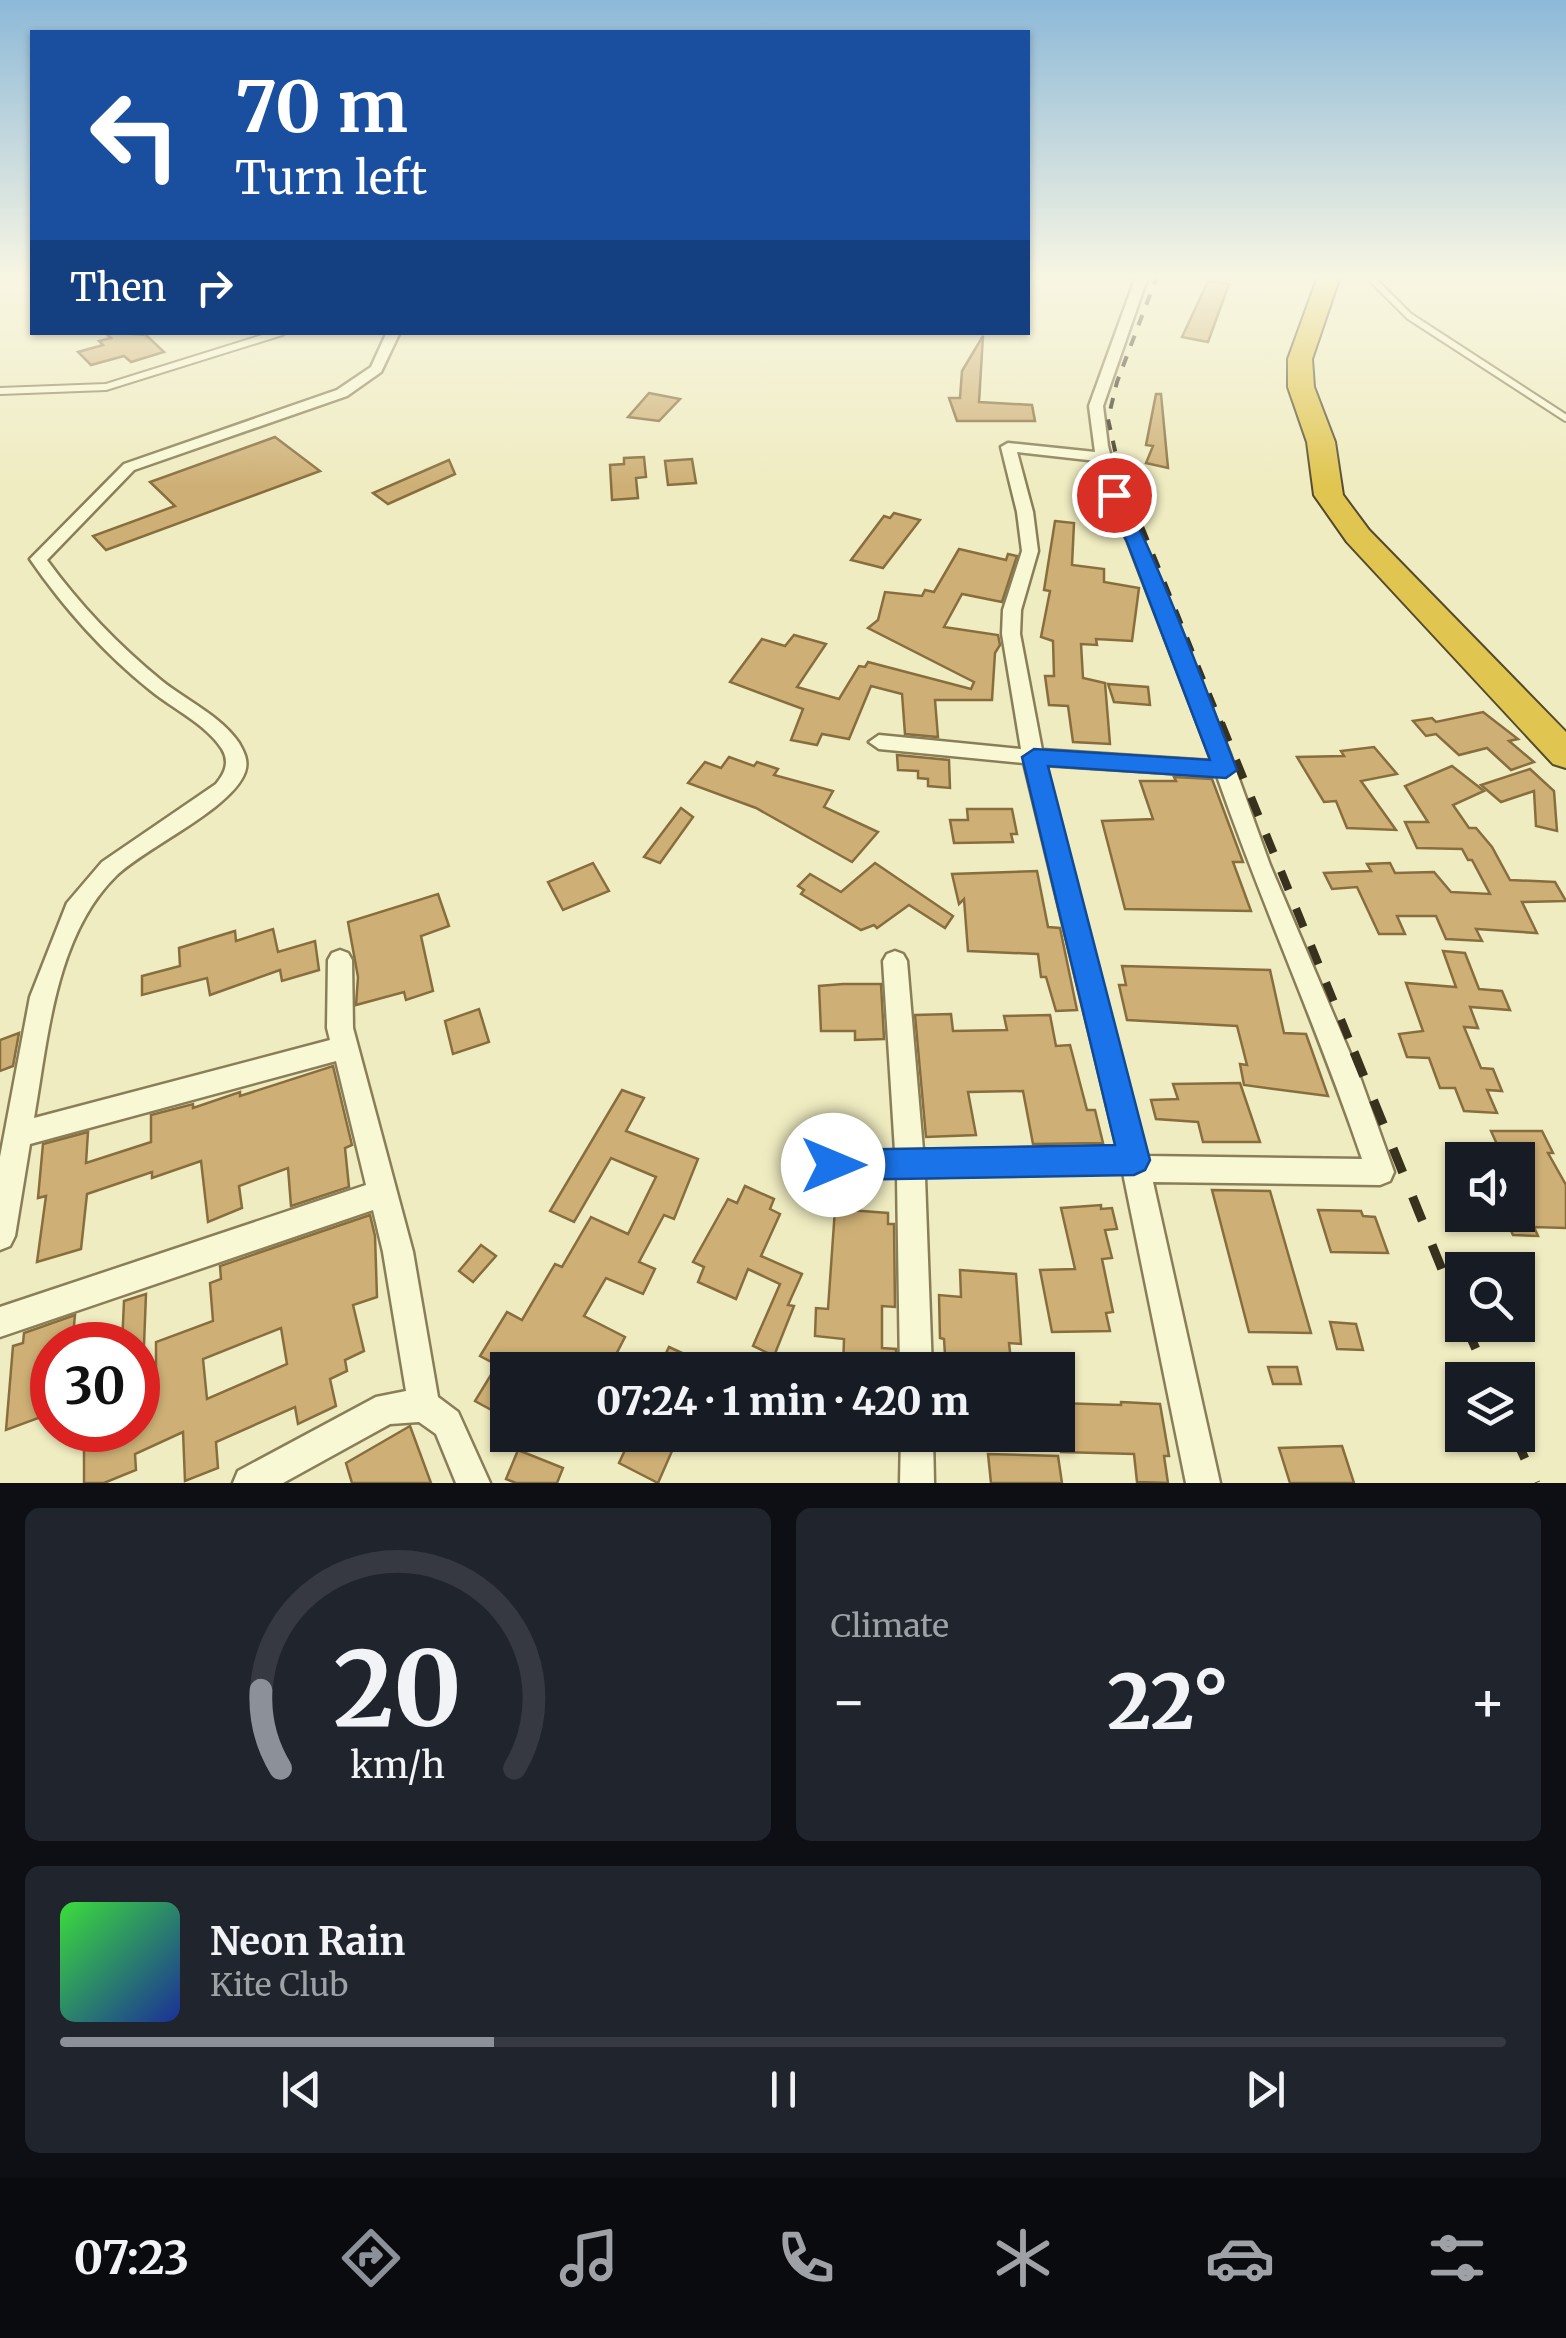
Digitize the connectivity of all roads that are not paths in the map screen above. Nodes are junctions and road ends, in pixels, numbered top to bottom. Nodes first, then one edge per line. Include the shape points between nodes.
1 (230, 348) edge
2 (386, 348) edge
3 (1116, 348) edge
4 (1304, 348) edge
5 (1459, 348) edge
6 (0, 391) edge
7 (1566, 418) edge
8 (1104, 457) junction
9 (879, 742) dead end
10 (1566, 755) edge
11 (1034, 757) junction
12 (1226, 770) junction
13 (340, 960) dead end
14 (895, 961) dead end
15 (345, 1047) junction
16 (20, 1134) junction
17 (1135, 1164) junction
18 (833, 1165) dead end
19 (908, 1165) junction
20 (382, 1193) junction
21 (0, 1236) edge
22 (0, 1322) edge
23 (915, 1352) edge
24 (424, 1406) junction
25 (916, 1452) edge
26 (250, 1483) edge
27 (473, 1483) edge
28 (917, 1483) edge
29 (1203, 1483) edge

1 - 6 lane via 106,387
2 - 16 street via 376,370 342,393 129,467 38,560 56,587 155,685 227,740 237,758 235,776 223,789 110,868 78,904 42,998
3 - 8 street via 1096,406
4 - 10 highway via 1301,387 1321,442 1329,496 1358,536
5 - 7 lane
8 - 11 street via 1008,447 1030,551 1012,610 1012,634
8 - 12 street
9 - 11 street
11 - 12 street
11 - 17 street
12 - 17 street via 1380,1172
13 - 15 street
14 - 19 street
15 - 16 street
15 - 20 street
16 - 21 street
17 - 19 street
17 - 29 street
18 - 19 street
19 - 23 street
20 - 22 street
20 - 24 street
24 - 26 street via 387,1408
24 - 27 street via 446,1423
25 - 28 street

